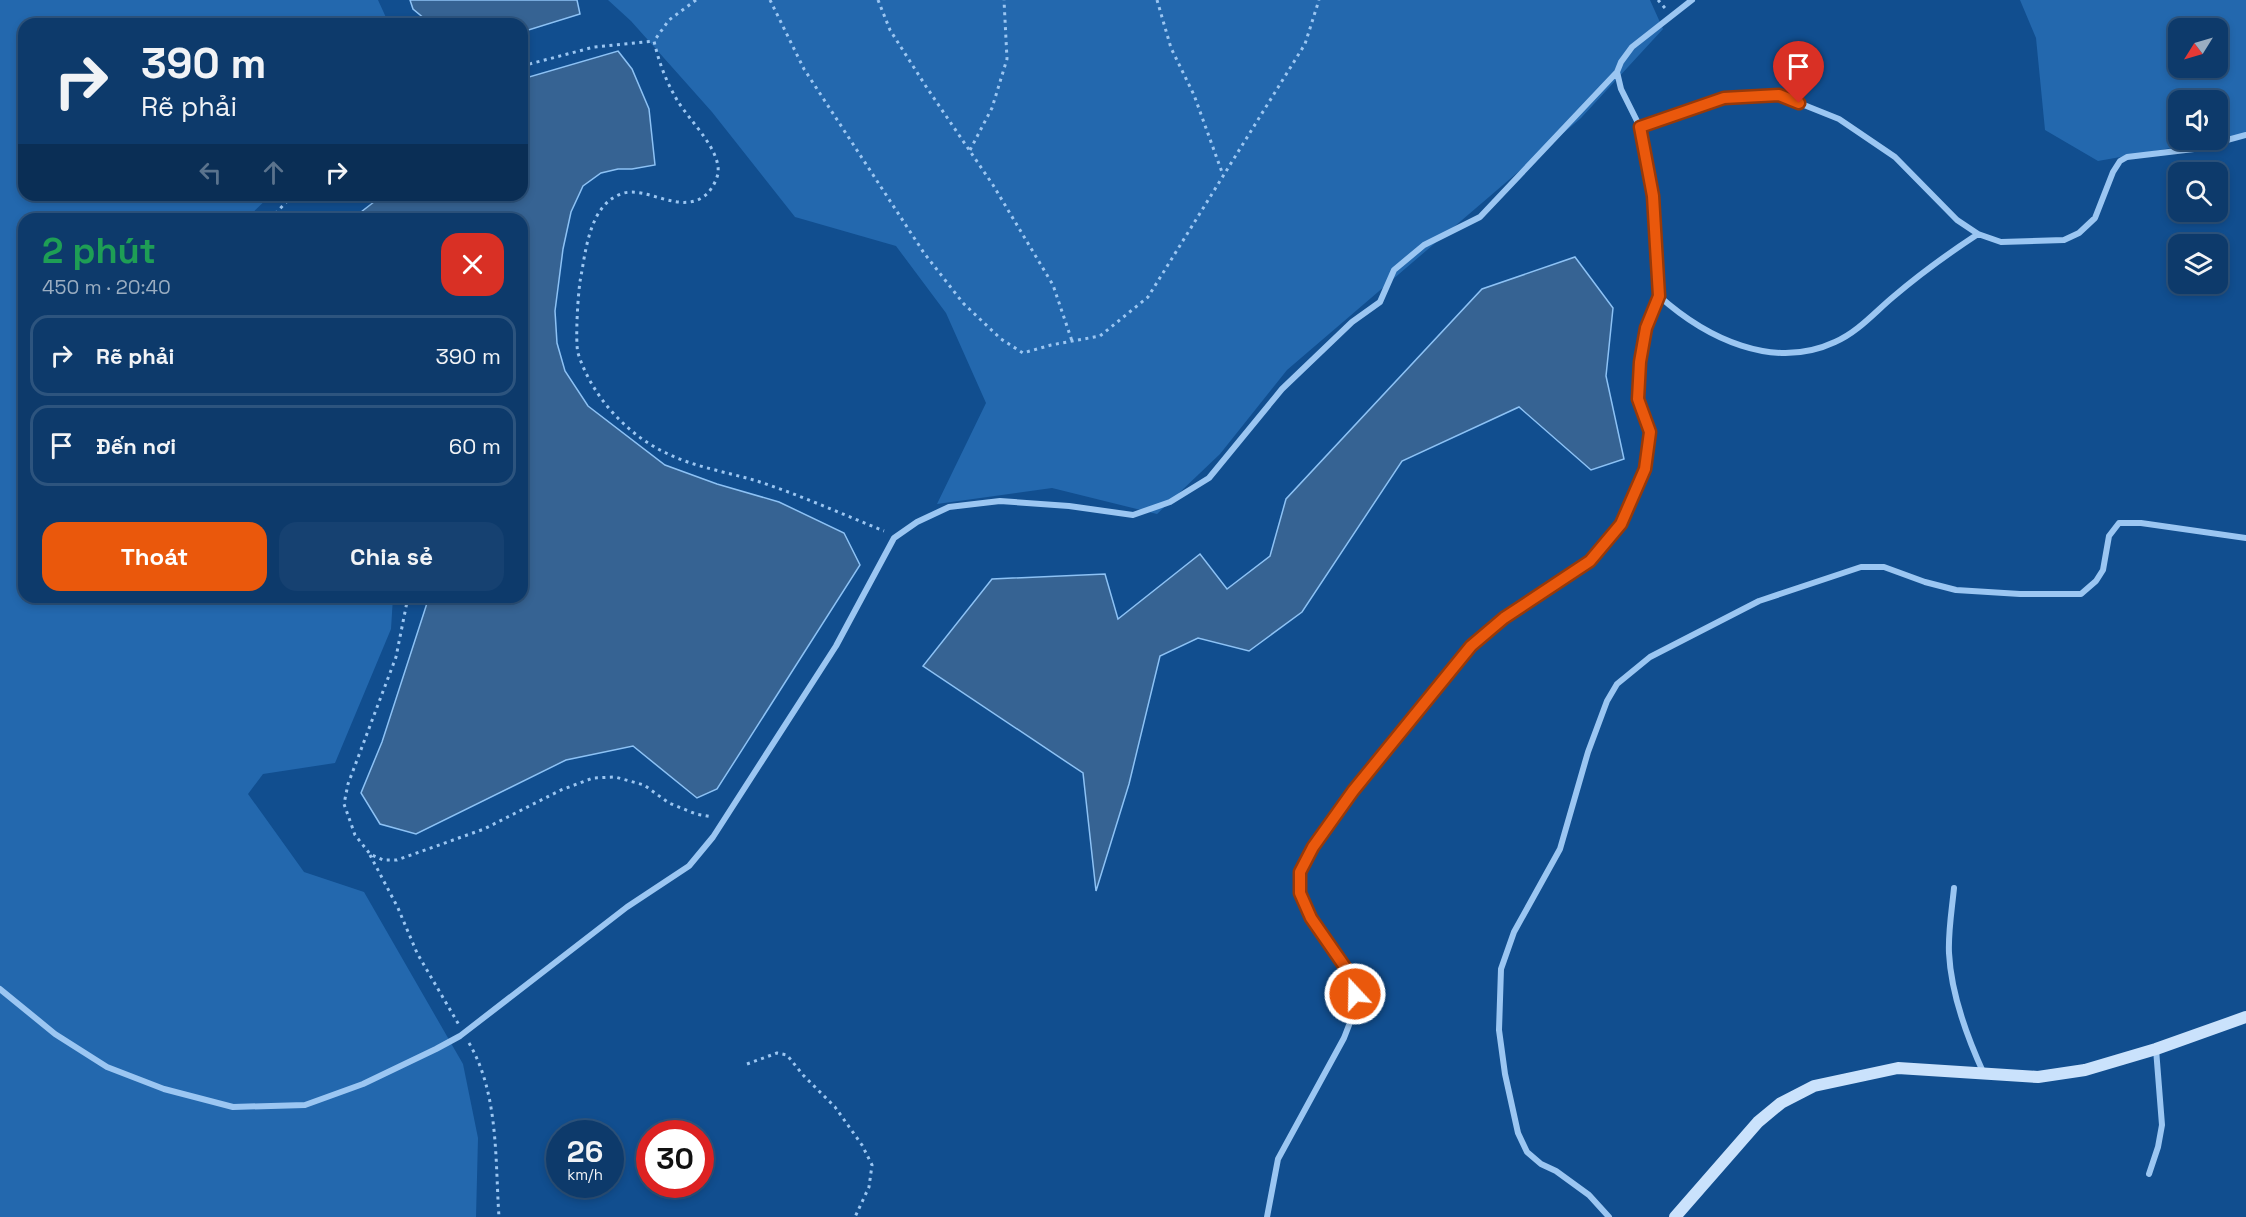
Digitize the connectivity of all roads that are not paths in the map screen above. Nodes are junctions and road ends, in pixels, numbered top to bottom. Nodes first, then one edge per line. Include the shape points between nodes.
1 (1692, 0) edge
2 (1617, 72) junction
3 (1640, 127) junction
4 (2246, 135) edge
5 (1978, 234) junction
6 (1659, 296) junction
7 (2246, 538) edge
8 (1954, 888) dead end
9 (0, 989) edge
10 (2246, 1017) edge
11 (2156, 1049) junction
12 (1984, 1075) junction
13 (2149, 1174) dead end
14 (1267, 1217) edge
15 (1609, 1217) edge
16 (1675, 1217) edge

1 - 2 street via 1632,47
2 - 3 street
2 - 9 street via 1480,217 1424,245 1394,270 1380,302 1352,322 1282,389 1209,478 1170,502 1133,515 1000,501 949,507 897,537 836,646 712,837 689,866 627,907 460,1036 363,1084 305,1105 233,1107 164,1089 107,1067 55,1034
3 - 5 street via 1724,98 1779,95 1839,119 1894,157 1957,220
3 - 6 street via 1653,196
4 - 5 street via 2194,149 2143,154 2120,161 2095,218 2064,240 2001,242
5 - 6 street via 1892,297 1869,320 1836,342 1804,352 1769,353 1732,343 1680,315
6 - 14 street via 1646,328 1640,362 1638,399 1650,432 1645,469 1621,524 1590,561 1504,618 1471,646 1353,791 1300,872 1300,893 1311,918 1354,980 1356,1007 1344,1038 1278,1159
7 - 15 street via 2119,523 2109,536 2103,570 2081,594 1956,590 1884,567 1861,567 1759,601 1650,657 1617,684 1588,752 1560,849 1514,932 1501,969 1499,1030 1505,1074 1527,1152 1589,1195
8 - 12 street via 1949,953 1956,995
10 - 11 street
11 - 12 street via 2085,1070 2038,1077
11 - 13 street via 2162,1125
12 - 16 street via 1898,1068 1814,1086 1781,1103 1758,1122

